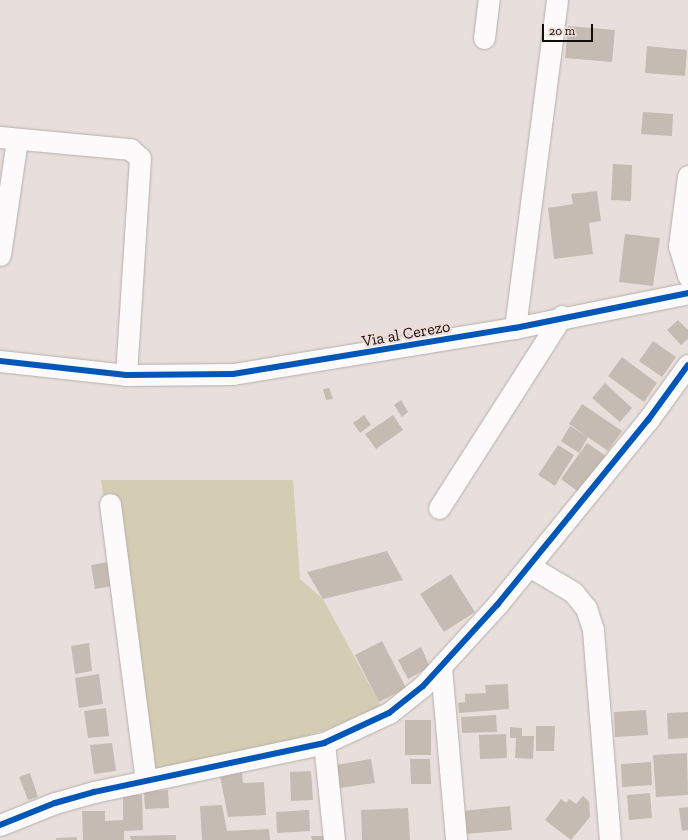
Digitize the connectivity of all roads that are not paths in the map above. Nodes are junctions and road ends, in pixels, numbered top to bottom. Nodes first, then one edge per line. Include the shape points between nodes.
1 (489, 0) edge
2 (557, 0) edge
3 (484, 38) dead end
4 (9, 139) edge
5 (688, 176) edge
6 (0, 255) edge
7 (688, 276) edge
8 (688, 293) edge
9 (562, 316) junction
10 (515, 328) junction
11 (0, 361) edge
12 (688, 366) edge
13 (126, 375) junction
14 (110, 504) dead end
15 (439, 508) dead end
16 (529, 566) junction
17 (441, 667) junction
18 (324, 743) junction
19 (146, 780) junction
20 (0, 825) edge
21 (334, 840) edge
22 (456, 840) edge
23 (610, 840) edge

1 - 3 street
2 - 10 street
4 - 6 street
4 - 13 street via 130,149 140,158
5 - 7 street via 680,246
8 - 9 street, Via al Cerezo
9 - 10 street, Via al Cerezo
9 - 15 street
10 - 13 street, Via al Cerezo via 279,369 233,374
11 - 13 street, Via al Cerezo
12 - 16 street via 648,420
14 - 19 street
16 - 17 street
16 - 23 street via 573,592 586,608 592,630
17 - 18 street via 411,697 389,713
17 - 22 street
18 - 19 street
18 - 21 street
19 - 20 street via 55,803

